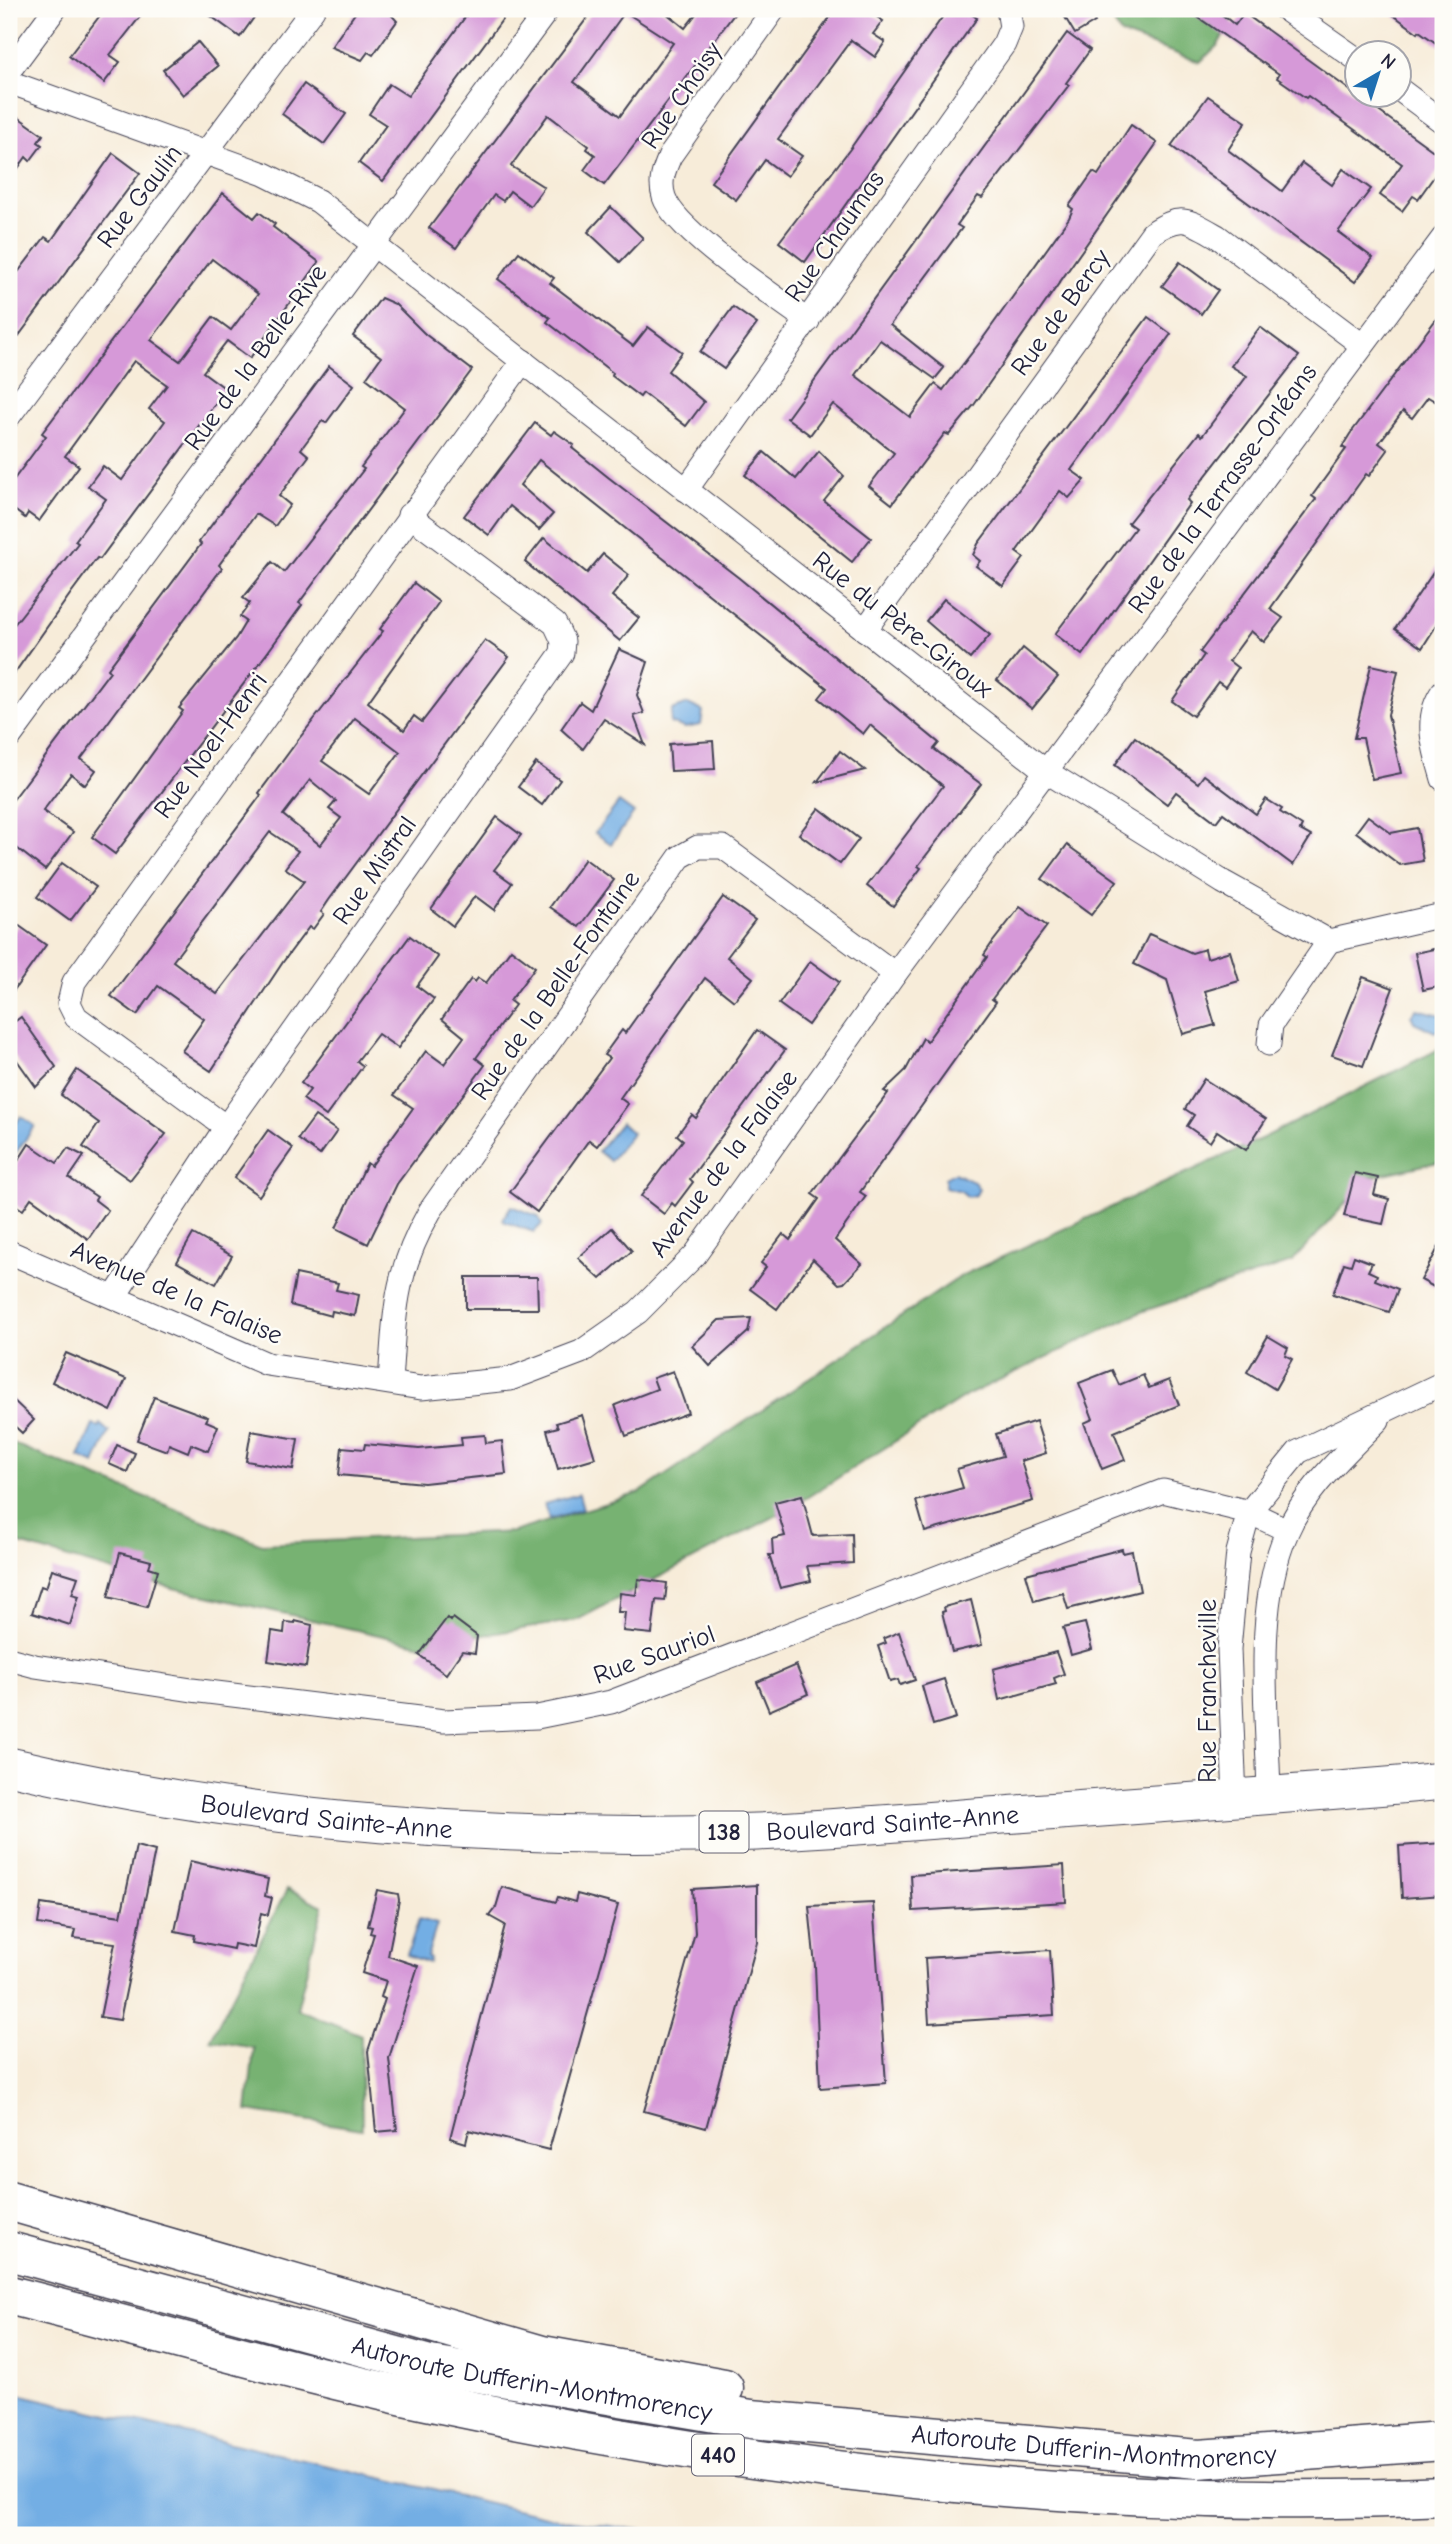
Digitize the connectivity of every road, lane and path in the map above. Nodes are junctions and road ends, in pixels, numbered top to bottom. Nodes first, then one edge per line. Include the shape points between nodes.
1 (55, 9) edge
2 (313, 9) edge
3 (548, 9) edge
4 (774, 9) edge
5 (1008, 9) edge
6 (1300, 13) edge
7 (1344, 49) edge
8 (9, 71) edge
9 (9, 82) edge
10 (1414, 101) edge
11 (1443, 122) edge
12 (206, 153) junction
13 (1443, 238) edge
14 (373, 244) junction
15 (808, 321) junction
16 (1362, 345) junction
17 (523, 361) junction
18 (9, 416) edge
19 (686, 490) junction
20 (410, 515) junction
21 (865, 630) junction
22 (1443, 691) edge
23 (9, 738) edge
24 (1439, 746) edge
25 (1047, 772) junction
26 (1443, 779) edge
27 (1443, 915) edge
28 (1329, 941) junction
29 (895, 974) junction
30 (1269, 1044) dead end
31 (226, 1127) junction
32 (9, 1252) edge
33 (114, 1297) junction
34 (390, 1382) junction
35 (1443, 1383) edge
36 (1390, 1408) junction
37 (1249, 1512) junction
38 (1287, 1530) junction
39 (9, 1659) edge
40 (9, 1766) edge
41 (1443, 1782) edge
42 (1252, 1798) junction
43 (9, 2201) edge
44 (9, 2251) edge
45 (9, 2295) edge
46 (1443, 2441) edge
47 (1051, 2446) junction
48 (1443, 2496) edge

1 - 8 street
2 - 12 street, Rue Gaulin
3 - 14 street, Rue de la Belle-Rive
4 - 15 street, Rue Choisy via 670,156 661,178 664,199 680,223
5 - 15 street, Rue Chaumas via 1010,27 1004,44
6 - 7 street
9 - 12 street, Rue du Père-Giroux
10 - 11 street
12 - 14 street, Rue du Père-Giroux via 264,174 318,201
12 - 18 street, Rue Gaulin
13 - 16 street, Rue de la Terrasse-Orléans
14 - 17 street, Rue du Père-Giroux
14 - 23 street, Rue de la Belle-Rive
15 - 19 street, Rue Chaumas
16 - 21 street, Rue de Bercy via 1217,236 1193,222 1171,220 1152,233
16 - 25 street, Rue de la Terrasse-Orléans
17 - 19 street, Rue du Père-Giroux
17 - 20 street, Rue Noel-Henri
19 - 21 street, Rue du Père-Giroux
20 - 31 street, Rue Mistral via 555,624 563,641 562,653
20 - 31 street, Rue Noel-Henri via 74,982 69,1003 76,1017
21 - 25 street, Rue du Père-Giroux
22 - 24 street via 1432,716
24 - 26 street
25 - 28 street, Rue du Père-Giroux via 1223,882
25 - 29 street, Avenue de la Falaise
27 - 28 street
28 - 30 street via 1271,1025
29 - 34 street, Avenue de la Falaise via 695,1255 638,1312 581,1352 510,1379 421,1388
29 - 34 street, Rue de la Belle-Fontaine via 723,847 698,847 680,857 430,1211 410,1246 397,1289
31 - 33 street, Rue Mistral
32 - 33 street, Avenue de la Falaise
33 - 34 street, Avenue de la Falaise via 267,1364
35 - 36 street, Rue Francheville
36 - 37 street, Rue Francheville via 1298,1452
36 - 38 street, Rue Francheville via 1320,1480
37 - 38 street, Rue Sauriol
37 - 39 street, Rue Sauriol via 1163,1491 611,1702 537,1717 444,1721 192,1690
37 - 42 street, Rue Francheville via 1238,1552 1229,1649
38 - 42 street, Rue Francheville via 1271,1594
40 - 42 main road, Boulevard Sainte-Anne / 138 via 210,1803 369,1822 566,1833 756,1832
41 - 42 main road, Boulevard Sainte-Anne / 138
43 - 47 highway via 542,2355
44 - 47 highway, Autoroute Dufferin-Montmorency / 440 via 430,2365 751,2419
45 - 48 highway, Autoroute Dufferin-Montmorency / 440 via 438,2403 627,2441 785,2465 1012,2489 1235,2501
46 - 47 highway, Autoroute Dufferin-Montmorency / 440 via 1198,2459

